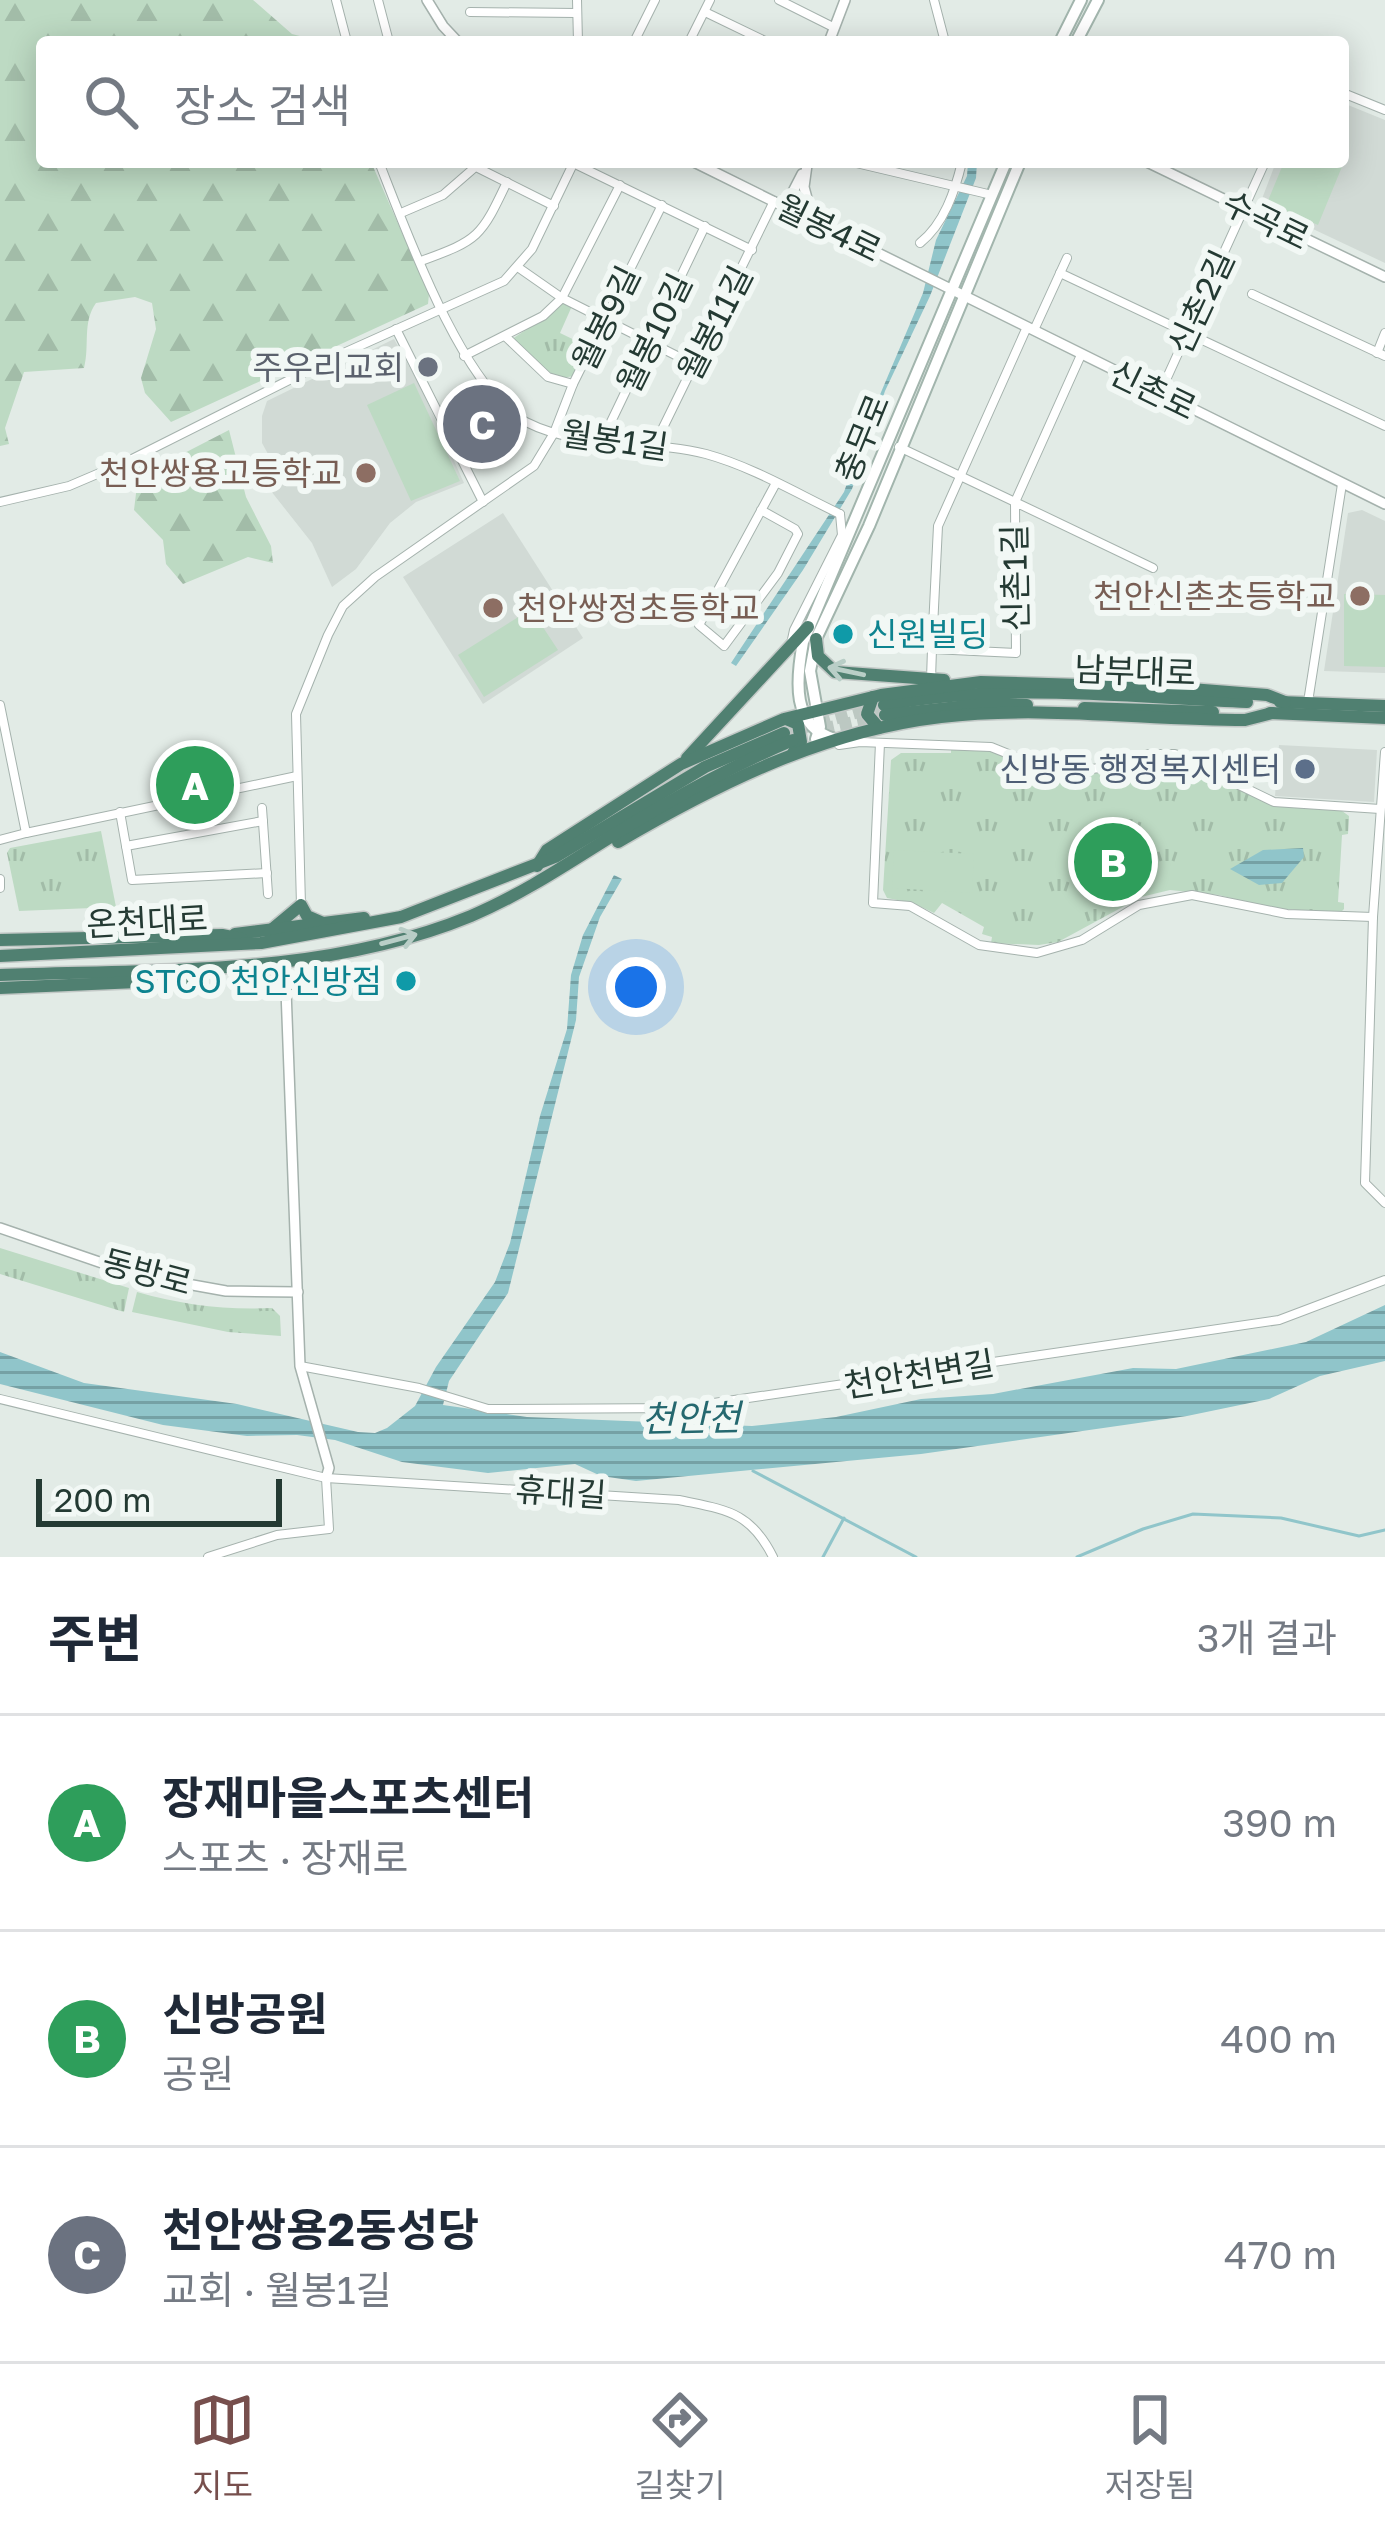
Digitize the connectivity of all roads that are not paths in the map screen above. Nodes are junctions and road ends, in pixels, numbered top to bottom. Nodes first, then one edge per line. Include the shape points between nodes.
1 (336, 0) edge
2 (378, 0) edge
3 (428, 0) edge
4 (577, 0) edge
5 (655, 0) edge
6 (710, 0) edge
7 (779, 0) edge
8 (845, 0) edge
9 (934, 0) edge
10 (1081, 0) edge
11 (1098, 0) edge
12 (470, 12) dead end
13 (705, 12) junction
14 (576, 13) junction
15 (833, 27) junction
16 (345, 36) edge
17 (387, 36) edge
18 (454, 36) edge
19 (578, 36) edge
20 (637, 36) edge
21 (691, 36) edge
22 (755, 36) edge
23 (831, 36) edge
24 (943, 36) edge
25 (1063, 36) edge
26 (1079, 36) edge
27 (1349, 95) edge
28 (1385, 110) edge
29 (382, 168) edge
30 (475, 168) edge
31 (484, 168) edge
32 (570, 168) edge
33 (585, 168) edge
34 (706, 168) edge
35 (804, 168) edge
36 (806, 168) edge
37 (878, 168) edge
38 (961, 168) edge
39 (1003, 168) edge
40 (1017, 168) edge
41 (1159, 168) edge
42 (1262, 168) edge
43 (507, 182) junction
44 (620, 185) junction
45 (958, 186) junction
46 (992, 195) junction
47 (780, 204) junction
48 (554, 206) junction
49 (662, 206) junction
50 (1243, 210) junction
51 (400, 213) junction
52 (813, 221) junction
53 (705, 226) junction
54 (920, 243) dead end
55 (752, 250) junction
56 (1067, 258) dead end
57 (421, 261) junction
58 (519, 268) junction
59 (1060, 273) junction
60 (1385, 277) edge
61 (959, 291) junction
62 (1252, 294) dead end
63 (562, 298) junction
64 (442, 308) junction
65 (604, 320) junction
66 (396, 329) junction
67 (1030, 329) junction
68 (1187, 331) junction
69 (1385, 333) edge
70 (506, 337) junction
71 (650, 344) junction
72 (1081, 355) junction
73 (1381, 355) edge
74 (464, 356) junction
75 (922, 363) junction
76 (693, 364) junction
77 (573, 384) junction
78 (1160, 394) junction
79 (1385, 426) edge
80 (554, 433) junction
81 (608, 441) junction
82 (655, 444) junction
83 (899, 447) junction
84 (957, 477) junction
85 (776, 483) junction
86 (1342, 484) junction
87 (0, 502) edge
88 (483, 502) junction
89 (1015, 502) junction
90 (1385, 504) edge
91 (761, 510) junction
92 (840, 514) junction
93 (1153, 568) dead end
94 (812, 633) junction
95 (791, 646) junction
96 (932, 649) junction
97 (931, 679) junction
98 (981, 682) junction
99 (1285, 702) junction
100 (1308, 703) junction
101 (0, 705) edge
102 (1385, 706) edge
103 (810, 711) junction
104 (880, 718) junction
105 (1385, 718) edge
106 (788, 736) junction
107 (835, 739) junction
108 (815, 741) junction
109 (860, 742) junction
110 (1385, 752) edge
111 (681, 764) junction
112 (297, 776) junction
113 (707, 792) junction
114 (262, 808) dead end
115 (1380, 809) junction
116 (120, 812) junction
117 (263, 821) junction
118 (26, 833) junction
119 (0, 840) edge
120 (126, 846) junction
121 (536, 866) junction
122 (553, 872) junction
123 (267, 873) junction
124 (268, 894) dead end
125 (301, 905) junction
126 (401, 917) junction
127 (1373, 917) junction
128 (329, 923) junction
129 (270, 931) junction
130 (222, 935) junction
131 (0, 940) edge
132 (261, 943) junction
133 (0, 956) edge
134 (285, 963) junction
135 (212, 968) junction
136 (0, 975) edge
137 (0, 988) edge
138 (1385, 1203) edge
139 (0, 1228) edge
140 (1385, 1280) edge
141 (298, 1292) junction
142 (300, 1370) junction
143 (0, 1399) edge
144 (327, 1473) junction
145 (208, 1557) edge
146 (773, 1557) edge

1 - 16 street
2 - 17 street
3 - 18 street
4 - 14 street
5 - 20 street
6 - 13 street
7 - 15 street
8 - 15 street
9 - 24 street
10 - 25 main road
11 - 26 main road
12 - 14 street
13 - 21 street
13 - 22 street
14 - 19 street
15 - 23 street
27 - 28 street
29 - 51 street, 월봉1길
30 - 51 street via 442,195
31 - 43 street
32 - 48 street
33 - 44 street
34 - 47 street, 월봉4로
35 - 47 street
36 - 52 street
37 - 45 street
38 - 45 street
39 - 46 main road, 충무로
40 - 61 main road, 충무로
41 - 50 street, 수곡로
42 - 50 street, 신촌2길
43 - 48 street
43 - 57 street via 473,240
44 - 49 street
44 - 63 street
45 - 46 street
45 - 54 street
46 - 61 main road, 충무로
47 - 52 street, 월봉4로
47 - 55 street, 월봉11길
48 - 58 street
49 - 53 street
49 - 65 street, 월봉9길
50 - 60 street, 수곡로
50 - 68 street, 신촌2길
51 - 57 street, 월봉1길
52 - 61 street, 월봉4로
53 - 55 street
53 - 71 street, 월봉10길
55 - 76 street, 월봉11길
56 - 59 street
57 - 64 street, 월봉1길
58 - 63 street
58 - 64 street
59 - 67 street
59 - 68 street
61 - 67 street, 신촌로
61 - 75 main road, 충무로
61 - 83 main road, 충무로
62 - 73 street
63 - 65 street
63 - 70 street
64 - 66 street
64 - 74 street, 월봉1길
65 - 71 street
65 - 77 street, 월봉9길
66 - 87 street via 130,460
66 - 88 street
67 - 72 street, 신촌로
67 - 84 street
68 - 78 street, 신촌2길
68 - 79 street
69 - 73 street
70 - 74 street
70 - 77 street via 548,377
71 - 76 street
71 - 81 street, 월봉10길
72 - 78 street, 신촌로
72 - 89 street, 신촌1길
74 - 80 street, 월봉1길 via 522,421
75 - 92 street via 855,507
75 - 94 main road, 충무로
76 - 82 street, 월봉11길
77 - 80 street, 월봉9길
78 - 86 street, 신촌로
80 - 81 street, 월봉1길
80 - 88 street, 월봉9길 via 534,466
81 - 82 street, 월봉1길
82 - 85 street, 월봉1길 via 707,454
83 - 84 street, 신촌1길
83 - 94 main road, 충무로 via 869,526
84 - 89 street, 신촌1길
84 - 96 street via 938,526
85 - 91 street
85 - 92 street, 월봉1길
86 - 90 street, 신촌로
86 - 100 street
88 - 112 street, 월봉9길 via 343,606 296,714
89 - 93 street
89 - 96 street, 신촌1길 via 1016,653
91 - 91 street via 699,625 724,646 798,534
92 - 95 street via 842,536
94 - 95 highway
97 -> 94 highway via 835,672 818,656
94 - 103 main road, 충무로 via 799,672
95 - 111 highway
96 - 97 street
97 - 98 highway
98 - 99 highway via 1178,688
98 - 104 highway
99 - 100 highway, 남부대로
99 - 104 highway, 남부대로 via 1015,692 933,696
100 - 102 highway, 남부대로
101 - 118 street
103 - 104 highway
103 - 106 highway
103 - 108 main road, 충무로
104 - 105 highway
104 - 107 highway
104 - 109 street
104 - 115 street via 1036,765 1073,770 1174,754 1274,802
104 - 127 street via 874,903 910,906 979,945 1010,952 1057,949 1139,905 1192,895 1288,914
106 - 108 highway
106 - 111 highway
106 - 113 highway
106 - 121 highway via 705,766
106 - 122 highway
107 - 108 highway
107 - 109 street
109 - 113 street
110 - 115 street
111 - 121 highway via 548,850
112 - 116 street
112 - 125 street, 월봉9길
113 - 122 highway via 563,874
114 - 117 street
115 - 127 street
116 - 118 street
116 - 120 street
117 - 120 street
117 - 123 street
118 - 119 street
120 - 123 street via 132,880
121 - 126 highway
134 -> 122 highway via 452,922
123 - 124 street
125 - 128 highway
125 - 129 highway
126 - 128 highway
126 - 132 highway, 온천대로
127 - 138 street via 1365,1183
128 - 129 highway
129 - 130 highway
130 - 131 highway
130 - 132 highway
132 - 133 highway, 온천대로
134 - 135 highway, 온천대로
134 - 141 street
135 - 136 highway, 온천대로
135 - 137 highway via 183,980
139 - 141 street, 동방로 via 137,1275 226,1291
140 - 142 street, 천안천변길 via 1279,1320 680,1408 488,1408
141 - 142 street
142 - 144 street
143 - 144 street, 휴대길
144 - 145 street via 329,1529
144 - 146 street, 휴대길 via 679,1500 745,1518

